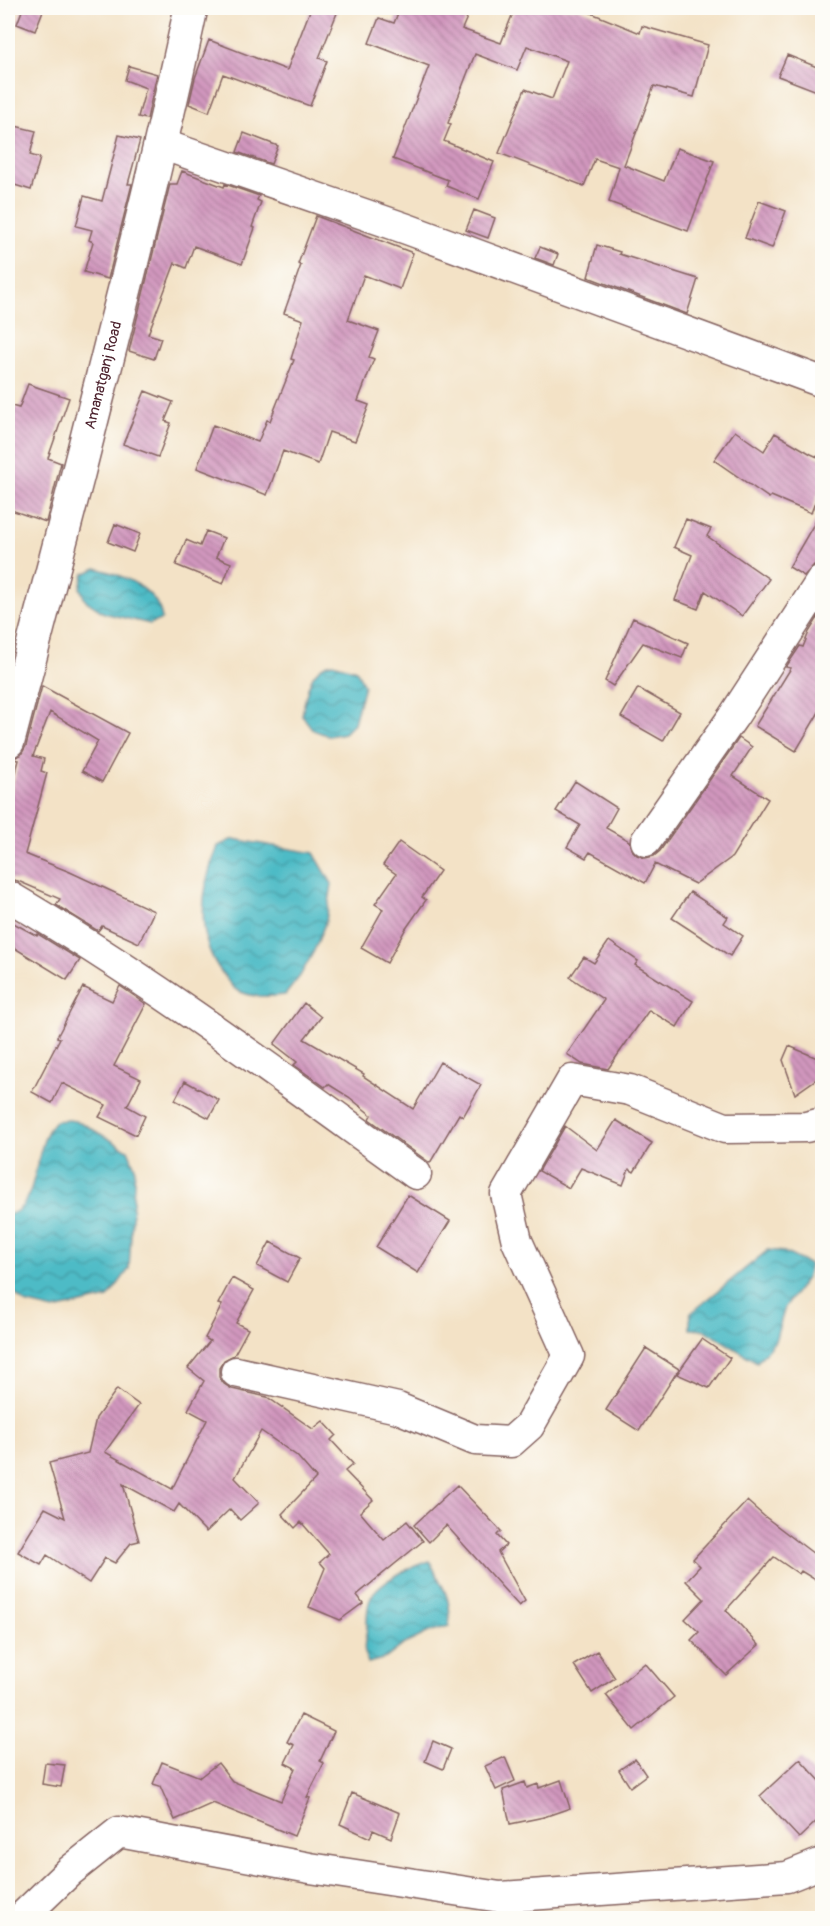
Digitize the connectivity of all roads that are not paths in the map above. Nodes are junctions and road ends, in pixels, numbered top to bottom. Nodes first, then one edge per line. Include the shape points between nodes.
1 (191, 8) edge
2 (161, 144) junction
3 (822, 382) edge
4 (822, 580) edge
5 (8, 741) edge
6 (646, 841) dead end
7 (8, 896) edge
8 (822, 1123) edge
9 (416, 1174) dead end
10 (236, 1372) dead end
11 (822, 1863) edge
12 (21, 1918) edge

1 - 2 main road, Amanatganj Road
2 - 3 street via 407,229
2 - 5 main road, Amanatganj Road
4 - 6 street
7 - 9 street via 70,932 210,1026
8 - 10 street via 806,1127 725,1128 630,1090 572,1080 506,1194 517,1241 569,1356 529,1426 511,1442 475,1440 398,1408
11 - 12 street via 787,1878 500,1897 310,1868 120,1832 70,1871

